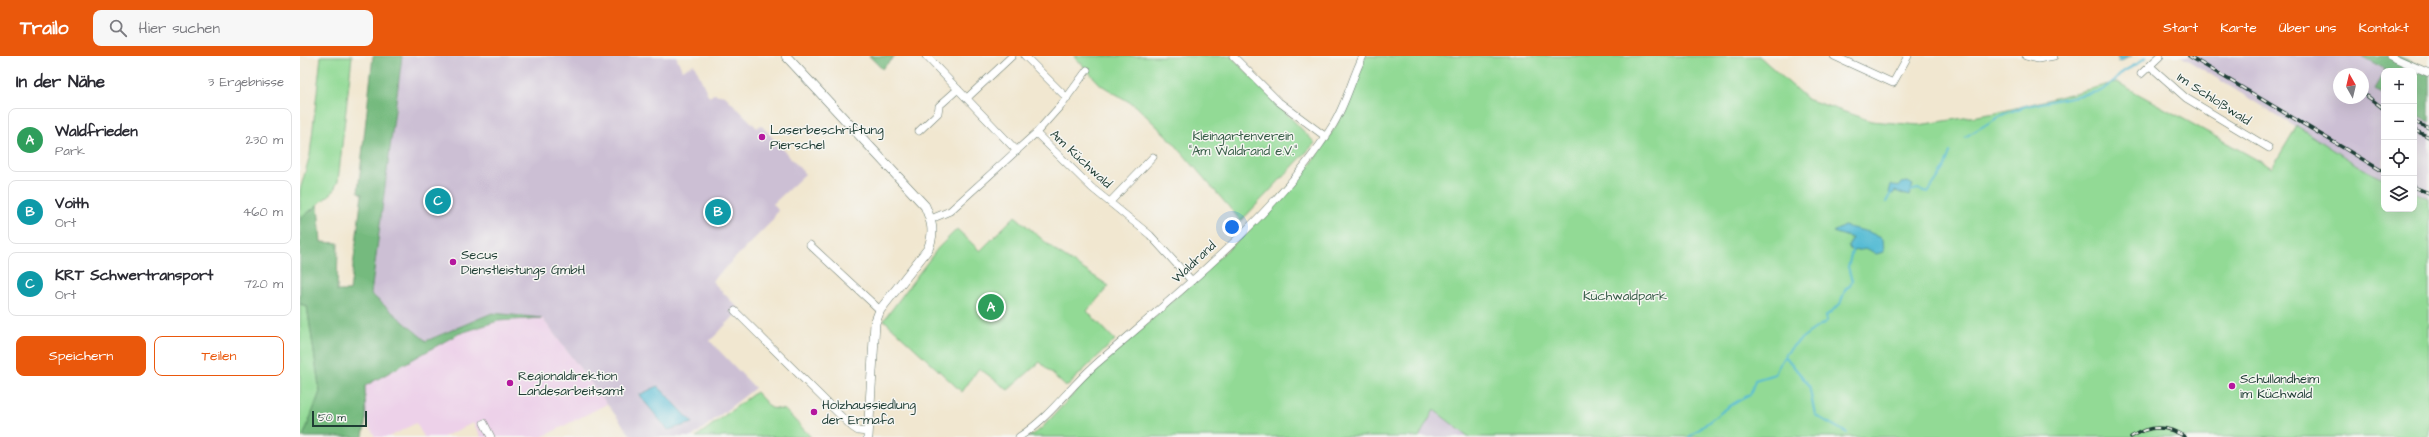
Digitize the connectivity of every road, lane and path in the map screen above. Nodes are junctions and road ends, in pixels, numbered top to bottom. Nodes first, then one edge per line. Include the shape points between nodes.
1 (786, 56) edge
2 (926, 56) edge
3 (1012, 56) edge
4 (1025, 56) edge
5 (1233, 56) edge
6 (1363, 56) edge
7 (1834, 56) edge
8 (1908, 56) edge
9 (2026, 56) edge
10 (2054, 56) edge
11 (2160, 56) edge
12 (2390, 56) edge
13 (2150, 66) junction
14 (1087, 70) dead end
15 (2429, 72) edge
16 (2140, 74) dead end
17 (958, 89) junction
18 (967, 98) junction
19 (1066, 98) junction
20 (919, 131) dead end
21 (1036, 133) junction
22 (1326, 136) junction
23 (2269, 148) dead end
24 (1017, 151) junction
25 (1153, 157) dead end
26 (1110, 202) junction
27 (931, 219) junction
28 (810, 246) dead end
29 (1192, 281) junction
30 (880, 310) junction
31 (734, 311) dead end
32 (484, 423) dead end
33 (868, 434) edge
34 (491, 437) edge
35 (1019, 437) edge

1 - 27 street via 925,206
2 - 17 street
3 - 18 street
4 - 19 street
5 - 22 street via 1279,102
6 - 22 street, Waldrand via 1335,123
7 - 8 street via 1893,83
9 - 10 street via 2038,59
11 - 13 street
12 - 15 street
13 - 16 street
13 - 23 street, Im Schloßwald via 2186,98
14 - 19 street, Am Küchwald
17 - 18 street
17 - 20 street via 938,106 938,114
18 - 24 street
19 - 21 street, Am Küchwald
21 - 24 street, Am Küchwald
21 - 26 street, Am Küchwald via 1071,170
22 - 29 street, Waldrand via 1309,161 1281,193
24 - 27 street, Am Küchwald via 950,211
25 - 26 street, Am Küchwald
26 - 29 street, Am Küchwald via 1150,235
27 - 30 street via 933,237 928,249
28 - 30 street
29 - 35 street, Waldrand via 1092,368 1036,426
30 - 33 street via 872,339
31 - 33 street via 852,427
32 - 34 street

